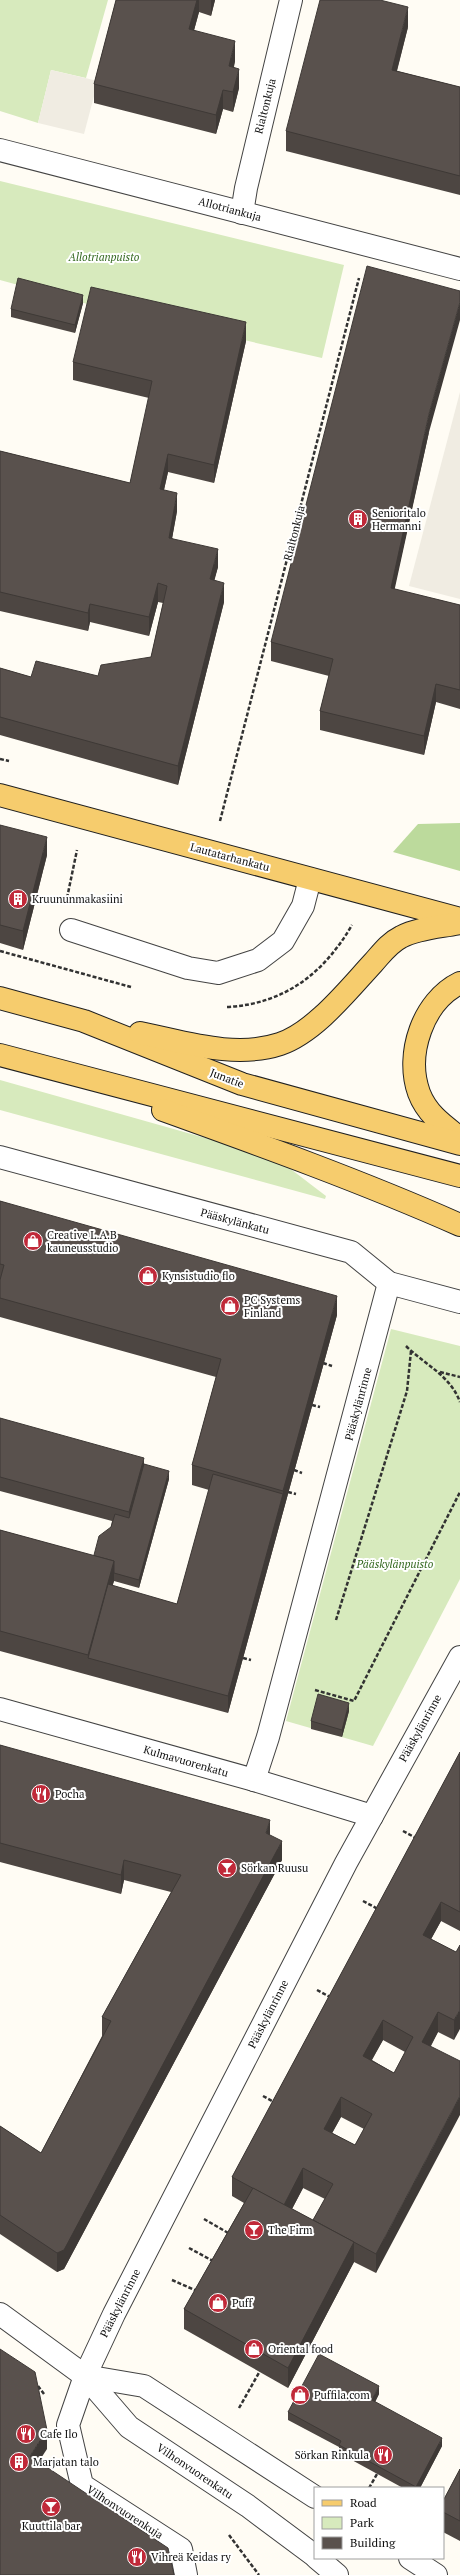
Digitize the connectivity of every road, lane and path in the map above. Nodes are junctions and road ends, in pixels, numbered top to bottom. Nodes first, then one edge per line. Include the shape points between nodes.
1 (291, 0) edge
2 (0, 150) edge
3 (242, 213) junction
4 (368, 245) junction
5 (460, 269) edge
6 (0, 795) edge
7 (220, 822) dead end
8 (76, 857) dead end
9 (310, 879) junction
10 (69, 888) dead end
11 (460, 919) edge
12 (460, 924) edge
13 (71, 930) dead end
14 (460, 983) edge
15 (0, 998) edge
16 (84, 1021) junction
17 (0, 1055) edge
18 (28, 1063) junction
19 (460, 1138) edge
20 (460, 1144) edge
21 (0, 1157) edge
22 (460, 1176) edge
23 (460, 1225) edge
24 (389, 1282) junction
25 (460, 1302) edge
26 (404, 1344) dead end
27 (411, 1351) junction
28 (323, 1363) edge
29 (332, 1366) dead end
30 (439, 1372) junction
31 (460, 1377) edge
32 (460, 1402) edge
33 (312, 1405) edge
34 (320, 1407) dead end
35 (294, 1470) edge
36 (302, 1472) dead end
37 (288, 1492) edge
38 (460, 1492) edge
39 (296, 1494) dead end
40 (333, 1628) dead end
41 (460, 1657) edge
42 (243, 1658) edge
43 (250, 1660) dead end
44 (311, 1688) dead end
45 (0, 1709) edge
46 (254, 1780) junction
47 (372, 1816) junction
48 (204, 2219) dead end
49 (236, 2237) edge
50 (189, 2248) dead end
51 (220, 2264) edge
52 (172, 2280) dead end
53 (204, 2294) edge
54 (0, 2314) edge
55 (260, 2372) edge
56 (85, 2376) junction
57 (237, 2412) dead end
58 (377, 2474) edge
59 (370, 2487) edge
60 (314, 2496) edge
61 (314, 2555) edge
62 (318, 2559) edge
63 (412, 2559) edge
64 (186, 2575) edge
65 (337, 2575) edge
66 (436, 2575) edge

1 - 3 street, Rialtonkuja
2 - 3 street, Allotriankuja
3 - 4 street, Allotriankuja
4 - 5 street, Allotriankuja
4 - 7 path, Rialtonkuja
6 - 9 main road, Lautatarhankatu
8 - 10 path
9 - 11 main road, Lautatarhankatu
9 - 13 street via 303,906 283,941 258,960 218,973 188,968
12 - 16 main road via 412,932 389,944 335,1004 299,1036 279,1044 252,1049 223,1050
14 - 19 main road via 446,990 428,1011 419,1035 415,1065 419,1092 426,1106 439,1122
15 - 16 main road, Junatie
16 - 20 main road, Junatie via 242,1084
17 - 18 main road
18 - 22 main road
18 - 23 main road via 273,1149
21 - 24 street, Pääskylänkatu via 351,1252
24 - 25 street, Pääskylänkatu
24 - 46 street, Pääskylänrinne via 268,1737
26 - 27 path
27 - 30 path
27 - 40 path via 406,1392
28 - 29 path
30 - 31 path
30 - 32 path via 457,1394
33 - 34 path
35 - 36 path
37 - 39 path
38 - 44 path via 354,1701
41 - 47 street, Pääskylänrinne
42 - 43 path
45 - 46 street, Kulmavuorenkatu
46 - 47 street, Kulmavuorenkatu
47 - 56 street, Pääskylänrinne via 125,2293
48 - 49 path
50 - 51 path
52 - 53 path
54 - 56 street, Vilhonvuorenkatu
55 - 57 path
56 - 60 street, Vilhonvuorenkatu via 144,2386
56 - 61 street, Vilhonvuorenkatu via 129,2427 248,2506
56 - 64 street, Vilhonvuorenkuja via 68,2425 82,2484 181,2548
58 - 59 path
62 - 65 street
63 - 66 street

